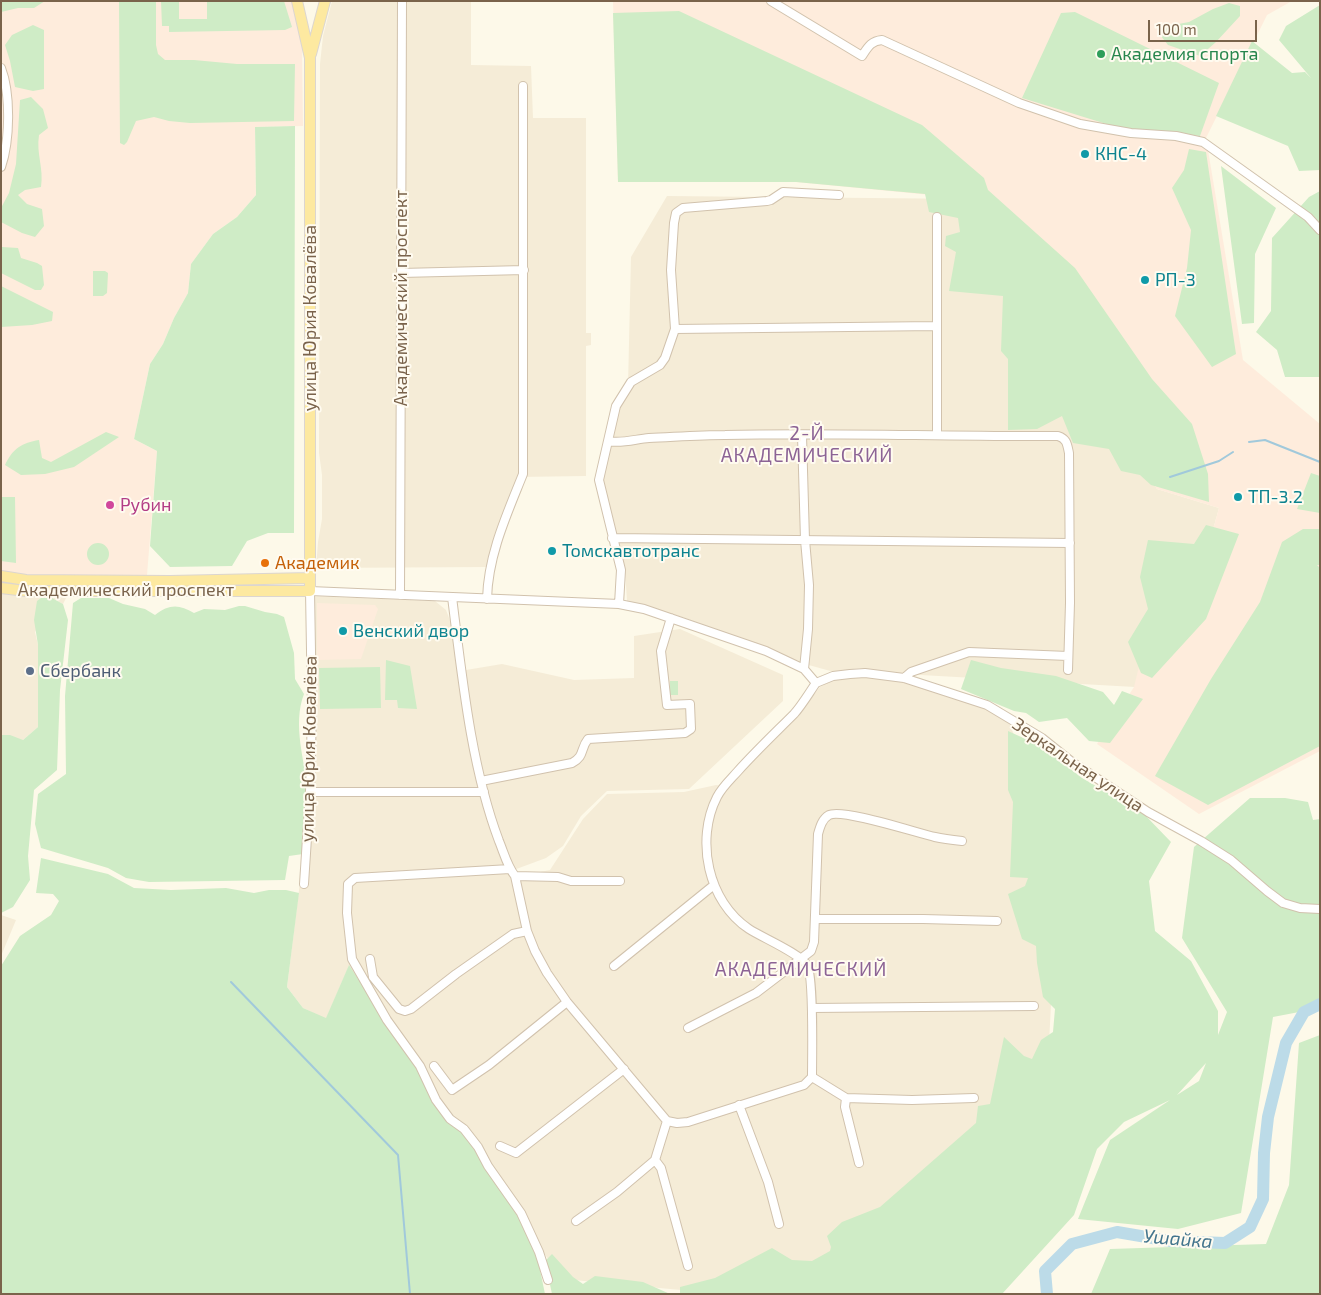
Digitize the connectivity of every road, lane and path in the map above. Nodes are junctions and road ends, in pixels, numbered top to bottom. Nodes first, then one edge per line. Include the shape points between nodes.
1 (298, 1) edge
2 (325, 1) edge
3 (402, 1) edge
4 (771, 1) edge
5 (310, 58) junction
6 (1, 68) edge
7 (524, 86) dead end
8 (1, 167) edge
9 (839, 195) dead end
10 (937, 217) dead end
11 (1320, 230) edge
12 (524, 270) junction
13 (401, 273) junction
14 (936, 326) junction
15 (675, 329) junction
16 (802, 435) junction
17 (937, 435) junction
18 (608, 441) junction
19 (612, 538) junction
20 (805, 540) junction
21 (1070, 543) junction
22 (1, 576) edge
23 (310, 578) junction
24 (26, 580) junction
25 (170, 581) junction
26 (1, 588) edge
27 (26, 591) junction
28 (310, 591) junction
29 (170, 592) junction
30 (400, 595) junction
31 (452, 597) junction
32 (487, 599) junction
33 (619, 604) junction
34 (671, 618) junction
35 (1068, 656) junction
36 (804, 669) junction
37 (1068, 670) dead end
38 (904, 678) junction
39 (816, 683) junction
40 (481, 781) junction
41 (310, 792) junction
42 (484, 792) junction
43 (962, 841) dead end
44 (510, 869) junction
45 (515, 876) junction
46 (620, 881) dead end
47 (304, 884) dead end
48 (714, 885) junction
49 (1320, 909) edge
50 (816, 919) junction
51 (997, 921) dead end
52 (527, 931) junction
53 (370, 959) dead end
54 (802, 959) junction
55 (614, 966) dead end
56 (568, 1002) junction
57 (1034, 1006) dead end
58 (812, 1008) junction
59 (688, 1028) dead end
60 (434, 1066) dead end
61 (624, 1069) junction
62 (812, 1078) junction
63 (846, 1098) junction
64 (974, 1098) dead end
65 (740, 1105) junction
66 (667, 1121) junction
67 (500, 1146) dead end
68 (655, 1160) junction
69 (859, 1163) dead end
70 (576, 1221) dead end
71 (779, 1224) dead end
72 (688, 1266) dead end
73 (548, 1280) dead end

1 - 5 main road, улица Юрия Ковалёва
2 - 5 main road, улица Юрия Ковалёва
3 - 13 street, Академический проспект
4 - 11 street via 862,56 870,44 882,40 1019,103 1080,124 1203,142 1308,217
5 - 23 main road, улица Юрия Ковалёва
6 - 8 street via 8,101 8,128
7 - 12 street
9 - 15 street via 783,192 771,200 683,208 676,213 671,270
10 - 14 street
12 - 13 street
12 - 32 street via 523,474 500,531
13 - 30 street, Академический проспект
14 - 15 street
14 - 17 street
15 - 18 street via 660,365 626,388 616,406
16 - 17 street
16 - 18 street
16 - 20 street
17 - 21 street via 1058,436 1067,441
18 - 19 street via 599,480
19 - 20 street
19 - 33 street via 621,570
20 - 21 street
20 - 36 street via 809,585
21 - 35 street
22 - 24 main road, Академический проспект
23 - 25 main road, Академический проспект
23 - 28 main road
24 - 25 main road, Академический проспект
24 - 27 main road
25 - 29 main road
26 - 27 main road, Академический проспект
27 - 29 main road, Академический проспект
28 - 29 main road, Академический проспект
28 - 30 street, Академический проспект
28 - 41 street, улица Юрия Ковалёва
30 - 31 street, Академический проспект
31 - 32 street, Академический проспект
31 - 40 street
32 - 33 street, Академический проспект
33 - 34 street, Академический проспект
34 - 36 street, Академический проспект
34 - 40 street via 662,651 668,705 690,704 691,729 685,733 588,739 583,745 582,755 572,763
35 - 37 street
35 - 38 street via 969,652 911,672
36 - 39 street, Академический проспект
38 - 39 street, Зеркальная улица via 865,673 833,676
38 - 49 street, Зеркальная улица via 987,705 1042,738 1072,762 1148,812 1231,860 1283,903
39 - 48 street via 796,712 717,796 707,828 706,845
40 - 42 street
41 - 42 street
41 - 47 street, улица Юрия Ковалёва
42 - 44 street
43 - 50 street via 937,838 838,813 829,816 818,834
44 - 45 street
44 - 73 street via 355,878 348,884 347,913 352,959 420,1066 436,1100 478,1147 521,1213
45 - 46 street
45 - 52 street
48 - 54 street via 723,903 746,927
48 - 55 street
50 - 51 street
50 - 54 street via 811,951
52 - 53 street via 513,934 405,1011 399,1010 373,978
52 - 56 street via 547,973
54 - 58 street via 808,966
54 - 59 street via 756,993
56 - 60 street via 490,1065 452,1090
56 - 61 street
57 - 58 street
58 - 62 street
61 - 66 street
61 - 67 street via 516,1154
62 - 63 street
62 - 65 street via 804,1085
63 - 64 street
63 - 69 street via 844,1107
65 - 66 street via 688,1122
65 - 71 street via 768,1182
66 - 68 street
68 - 70 street
68 - 72 street via 661,1168

